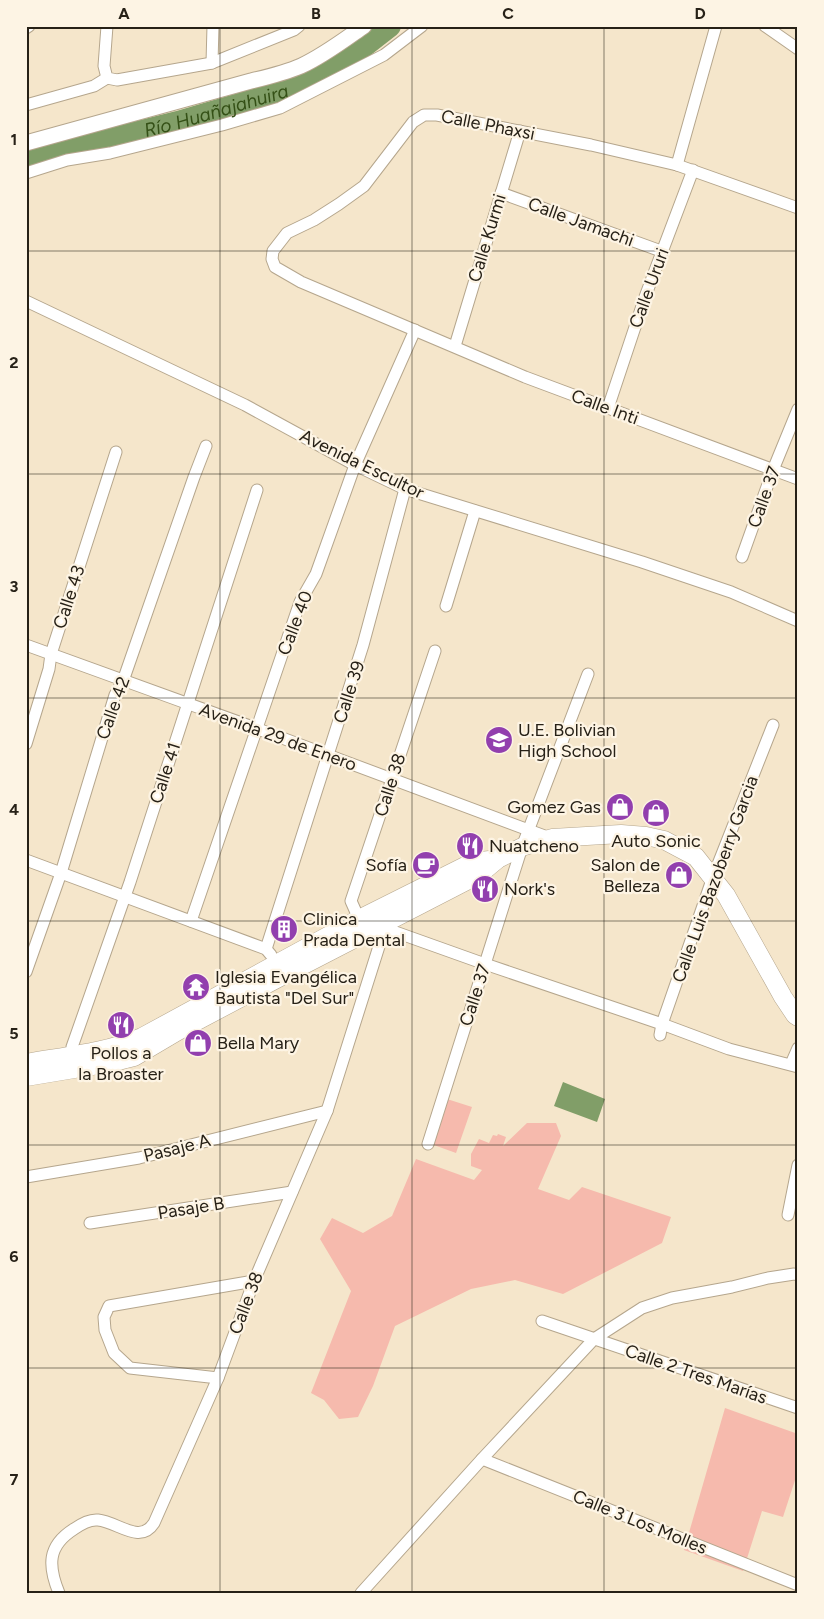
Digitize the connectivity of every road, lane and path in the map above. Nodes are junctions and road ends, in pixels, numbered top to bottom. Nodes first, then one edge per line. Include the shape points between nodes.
1 (107, 26) edge
2 (213, 26) edge
3 (299, 26) edge
4 (364, 26) edge
5 (422, 26) edge
6 (716, 26) edge
7 (765, 26) edge
8 (798, 49) edge
9 (212, 63) junction
10 (107, 78) junction
11 (26, 105) edge
12 (520, 131) junction
13 (26, 143) edge
14 (677, 165) junction
15 (693, 170) junction
16 (26, 173) edge
17 (500, 193) junction
18 (798, 208) edge
19 (662, 251) junction
20 (26, 301) edge
21 (415, 330) junction
22 (455, 346) junction
23 (608, 408) junction
24 (798, 409) edge
25 (206, 446) dead end
26 (116, 452) dead end
27 (355, 465) junction
28 (774, 470) junction
29 (798, 479) edge
30 (405, 489) junction
31 (257, 490) dead end
32 (475, 511) junction
33 (742, 557) dead end
34 (446, 606) dead end
35 (798, 621) edge
36 (26, 645) edge
37 (435, 651) dead end
38 (51, 654) junction
39 (588, 674) dead end
40 (123, 681) junction
41 (187, 704) junction
42 (773, 725) dead end
43 (258, 729) junction
44 (26, 744) edge
45 (329, 755) junction
46 (392, 778) junction
47 (528, 830) junction
48 (552, 838) junction
49 (522, 847) junction
50 (498, 859) junction
51 (26, 860) edge
52 (61, 873) junction
53 (713, 877) junction
54 (125, 897) junction
55 (360, 919) junction
56 (191, 921) junction
57 (378, 926) junction
58 (276, 962) junction
59 (485, 964) junction
60 (26, 972) edge
61 (798, 1017) edge
62 (661, 1029) junction
63 (798, 1048) edge
64 (74, 1062) junction
65 (26, 1063) edge
66 (794, 1065) edge
67 (26, 1077) edge
68 (327, 1111) junction
69 (428, 1144) dead end
70 (798, 1165) edge
71 (26, 1177) edge
72 (292, 1192) junction
73 (788, 1216) dead end
74 (90, 1223) dead end
75 (798, 1275) edge
76 (254, 1281) junction
77 (542, 1321) dead end
78 (594, 1339) junction
79 (218, 1378) junction
80 (798, 1408) edge
81 (482, 1459) junction
82 (798, 1585) edge
83 (59, 1593) edge
84 (361, 1593) edge

1 - 10 street via 104,66
2 - 9 street
3 - 9 street
4 - 13 main road via 302,66 279,74
5 - 16 street via 384,55 280,108
6 - 14 street
7 - 8 street
9 - 10 street via 130,79
10 - 11 street via 94,86
12 - 14 street, Calle Phaxsi
12 - 17 street, Calle Kurmi
12 - 21 street, Calle Phaxsi via 424,115 413,122 364,186 320,216 287,233 273,252 275,267 284,273
14 - 15 street, Calle Phaxsi
15 - 18 street, Calle Phaxsi
15 - 19 street, Calle Ururi
17 - 19 street, Calle Jamachi
17 - 22 street, Calle Kurmi
19 - 23 street, Calle Ururi
20 - 27 street, Avenida Escultor via 245,405
21 - 22 street, Calle Inti
21 - 27 street, Calle 40
22 - 23 street, Calle Inti
23 - 28 street, Calle Inti
24 - 28 street, Calle 37
25 - 40 street, Calle 42
26 - 38 street, Calle 43
27 - 30 street, Avenida Escultor
27 - 43 street, Calle 40 via 316,574 300,602
28 - 29 street, Calle Inti
28 - 33 street, Calle 37
30 - 32 street, Avenida Escultor
30 - 45 street, Calle 39 via 364,645
31 - 41 street, Calle 41
32 - 34 street
32 - 35 street, Avenida Escultor via 722,589
36 - 38 street, Avenida 29 de Enero
37 - 46 street, Calle 38
38 - 40 street, Avenida 29 de Enero
38 - 44 street, Calle 43
39 - 47 street
40 - 41 street, Avenida 29 de Enero
40 - 52 street, Calle 42 via 115,695
41 - 43 street, Avenida 29 de Enero
41 - 54 street, Calle 41
42 - 53 street, Calle Luis Bazoberry Garcia
43 - 45 street, Avenida 29 de Enero
43 - 56 street, Calle 40
45 - 46 street, Avenida 29 de Enero
45 - 58 street, Calle 39
46 - 47 street, Avenida 29 de Enero
46 - 55 street, Calle 38 via 351,900
47 - 48 street, Avenida 29 de Enero
47 - 49 street, Calle 37
48 - 49 main road
48 - 53 main road via 621,834 664,840 696,858
49 - 50 main road
49 - 59 street, Calle 37
50 - 55 main road via 473,862
50 - 57 main road via 480,874
51 - 52 street
52 - 54 street
52 - 60 street, Calle 42
53 - 61 main road
53 - 62 street, Calle Luis Bazoberry Garcia
54 - 56 street
54 - 64 street, Calle 41 via 72,1046
55 - 57 street
55 - 58 main road
56 - 58 street
57 - 58 main road
57 - 59 street
57 - 68 street, Calle 38 via 381,940
58 - 64 main road via 142,1037
59 - 62 street
59 - 69 street, Calle 37
62 - 66 street
63 - 66 street
64 - 65 main road
64 - 67 main road
68 - 71 street, Pasaje A via 139,1158
68 - 72 street, Calle 38
70 - 73 street
72 - 74 street, Pasaje B
72 - 76 street, Calle 38
75 - 78 street via 672,1298 642,1308
76 - 79 street, Calle 38
76 - 79 street via 109,1306 104,1317 104,1330 114,1353 130,1368
77 - 78 street, Calle 2 Tres Marías
78 - 80 street, Calle 2 Tres Marías
78 - 81 street
79 - 83 street, Calle 38 via 150,1529 134,1533 98,1520 86,1521 64,1535 56,1546 51,1566
81 - 82 street, Calle 3 Los Molles
81 - 84 street

